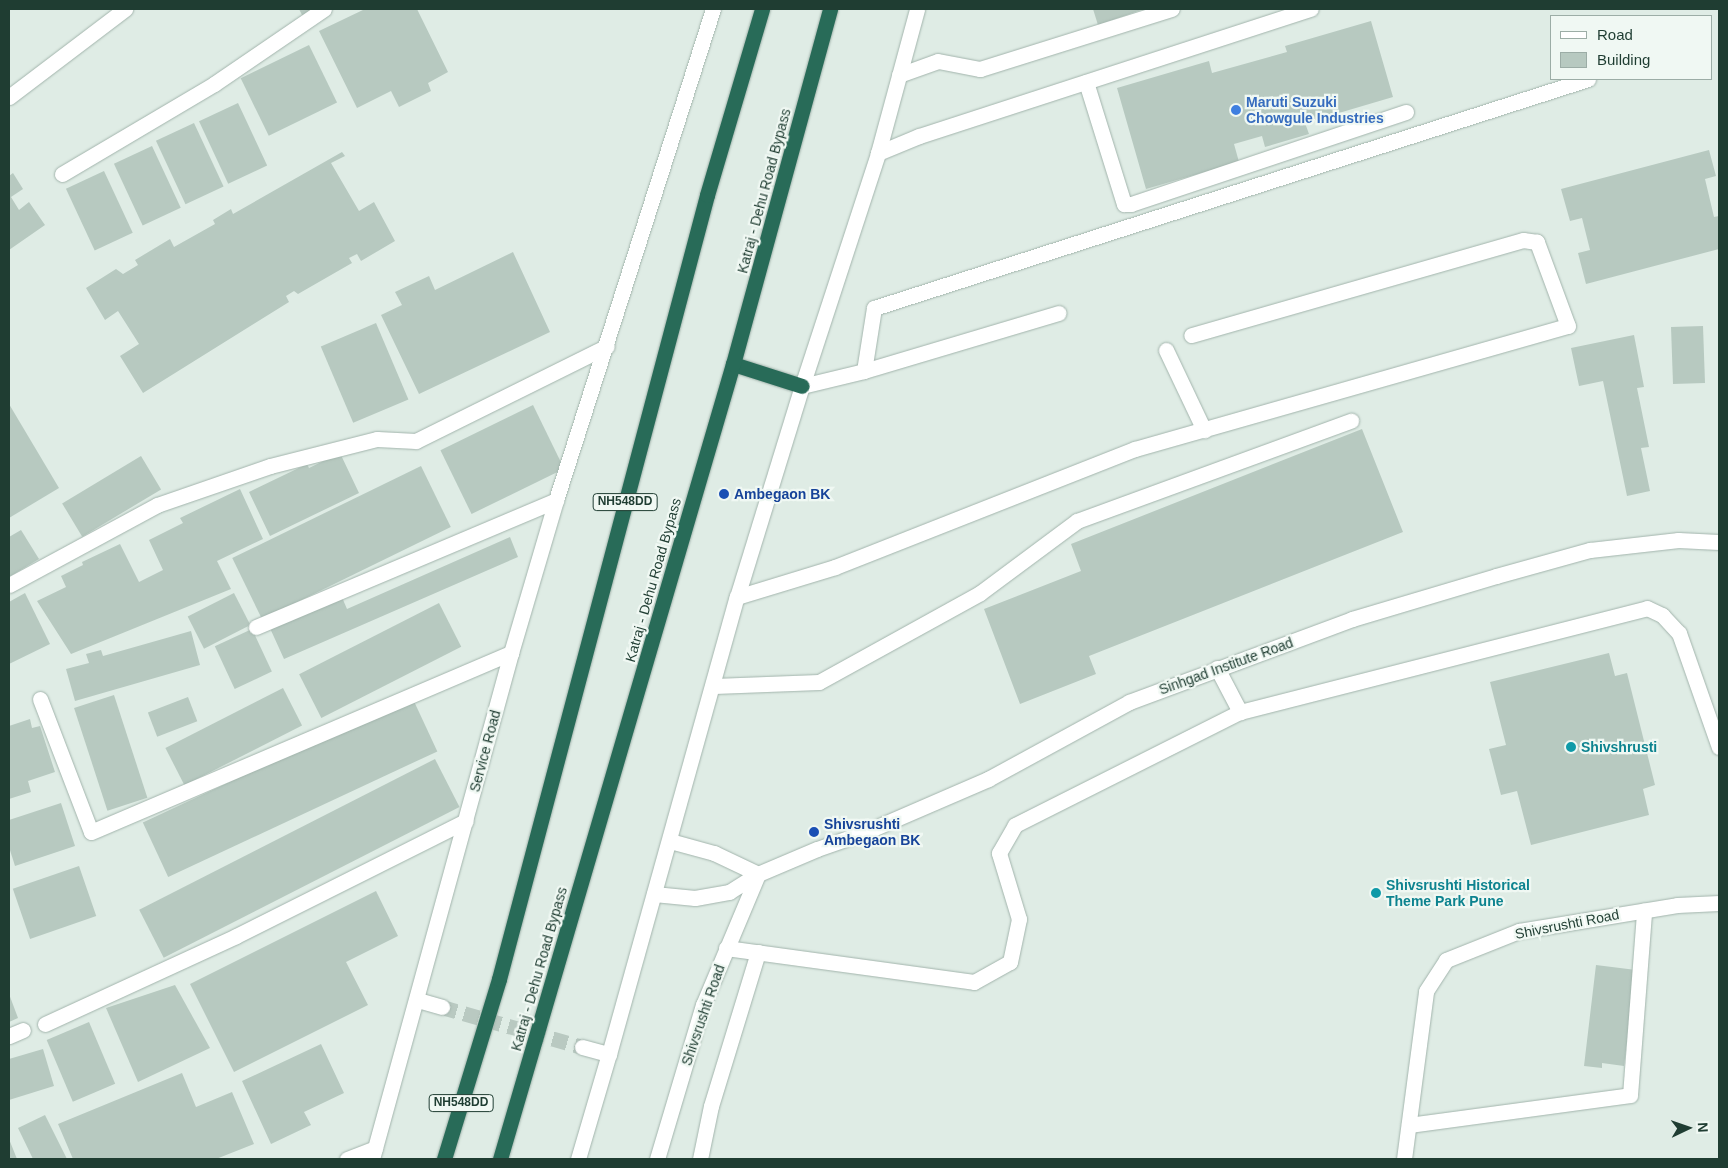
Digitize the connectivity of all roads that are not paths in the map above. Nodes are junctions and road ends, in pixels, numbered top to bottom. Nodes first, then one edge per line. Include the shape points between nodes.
1 (125, 9) edge
2 (324, 9) edge
3 (713, 9) edge
4 (762, 9) edge
5 (830, 9) edge
6 (917, 9) edge
7 (1172, 9) edge
8 (1311, 9) edge
9 (899, 76) junction
10 (1585, 80) edge
11 (1086, 82) junction
12 (9, 97) edge
13 (1406, 112) dead end
14 (878, 153) junction
15 (62, 174) dead end
16 (1059, 313) dead end
17 (1190, 335) dead end
18 (607, 346) junction
19 (1166, 350) dead end
20 (734, 364) junction
21 (864, 371) junction
22 (802, 386) junction
23 (1351, 421) dead end
24 (1204, 430) junction
25 (556, 500) junction
26 (1719, 542) edge
27 (9, 585) edge
28 (738, 596) junction
29 (256, 627) dead end
30 (511, 652) junction
31 (1217, 668) junction
32 (714, 686) junction
33 (40, 699) dead end
34 (1240, 712) junction
35 (1719, 747) edge
36 (466, 822) junction
37 (670, 841) junction
38 (758, 874) junction
39 (654, 894) junction
40 (1719, 903) edge
41 (1644, 911) junction
42 (726, 948) junction
43 (758, 952) junction
44 (418, 1000) junction
45 (442, 1007) tunnel mouth
46 (45, 1024) dead end
47 (23, 1030) dead end
48 (9, 1036) edge
49 (582, 1047) tunnel mouth
50 (609, 1054) junction
51 (1409, 1124) junction
52 (374, 1154) edge
53 (347, 1159) edge
54 (444, 1159) edge
55 (500, 1159) edge
56 (578, 1159) edge
57 (657, 1159) edge
58 (700, 1159) edge
59 (1404, 1159) edge

1 - 12 street
2 - 15 street via 214,84
3 - 18 street, Service Road
4 - 54 highway, NH548DD via 707,195 499,978
5 - 20 highway, Katraj - Dehu Road Bypass / NH548DD
6 - 9 street
7 - 9 street via 980,69 938,60
8 - 11 street
9 - 14 street
10 - 21 street via 874,308
11 - 13 street via 1124,204
11 - 14 street via 919,136
14 - 22 street
16 - 21 street
17 - 24 street via 1522,240 1537,242 1568,326
18 - 25 street, Service Road
18 - 27 street via 416,441 377,439 270,466 158,505
19 - 24 street
20 - 22 highway
20 - 55 highway, Katraj - Dehu Road Bypass / NH548DD
21 - 22 street
22 - 28 street
23 - 32 street via 1077,521 980,593 819,682
24 - 28 street via 1135,449 835,567
25 - 29 street
25 - 30 street, Service Road
26 - 31 street, Sinhgad Institute Road via 1678,540 1590,550 1352,619
28 - 32 street
30 - 33 street via 91,832
30 - 36 street, Service Road
31 - 34 street
31 - 38 street, Sinhgad Institute Road via 1129,702 988,778 868,831
32 - 37 street
34 - 35 street via 1647,608 1662,615 1679,633
34 - 43 street via 1015,825 999,853 1019,919 1010,962 974,982
36 - 44 street, Service Road
36 - 46 street via 236,936
37 - 38 street via 714,853
37 - 39 street
38 - 39 street, Sinhgad Institute Road via 729,892 695,898
38 - 42 street, Shivsrushti Road
39 - 50 street
40 - 41 street, Shivsrushti Road
41 - 51 street, Shivsrushti Road via 1519,932 1446,960 1426,991
41 - 51 street via 1630,1095
42 - 43 street
42 - 57 street, Shivsrushti Road via 704,1005
43 - 58 street via 711,1106
44 - 45 street
44 - 52 street, Service Road
47 - 48 street
49 - 50 street
50 - 56 street
51 - 59 street, Shivsrushti Road
52 - 53 street

